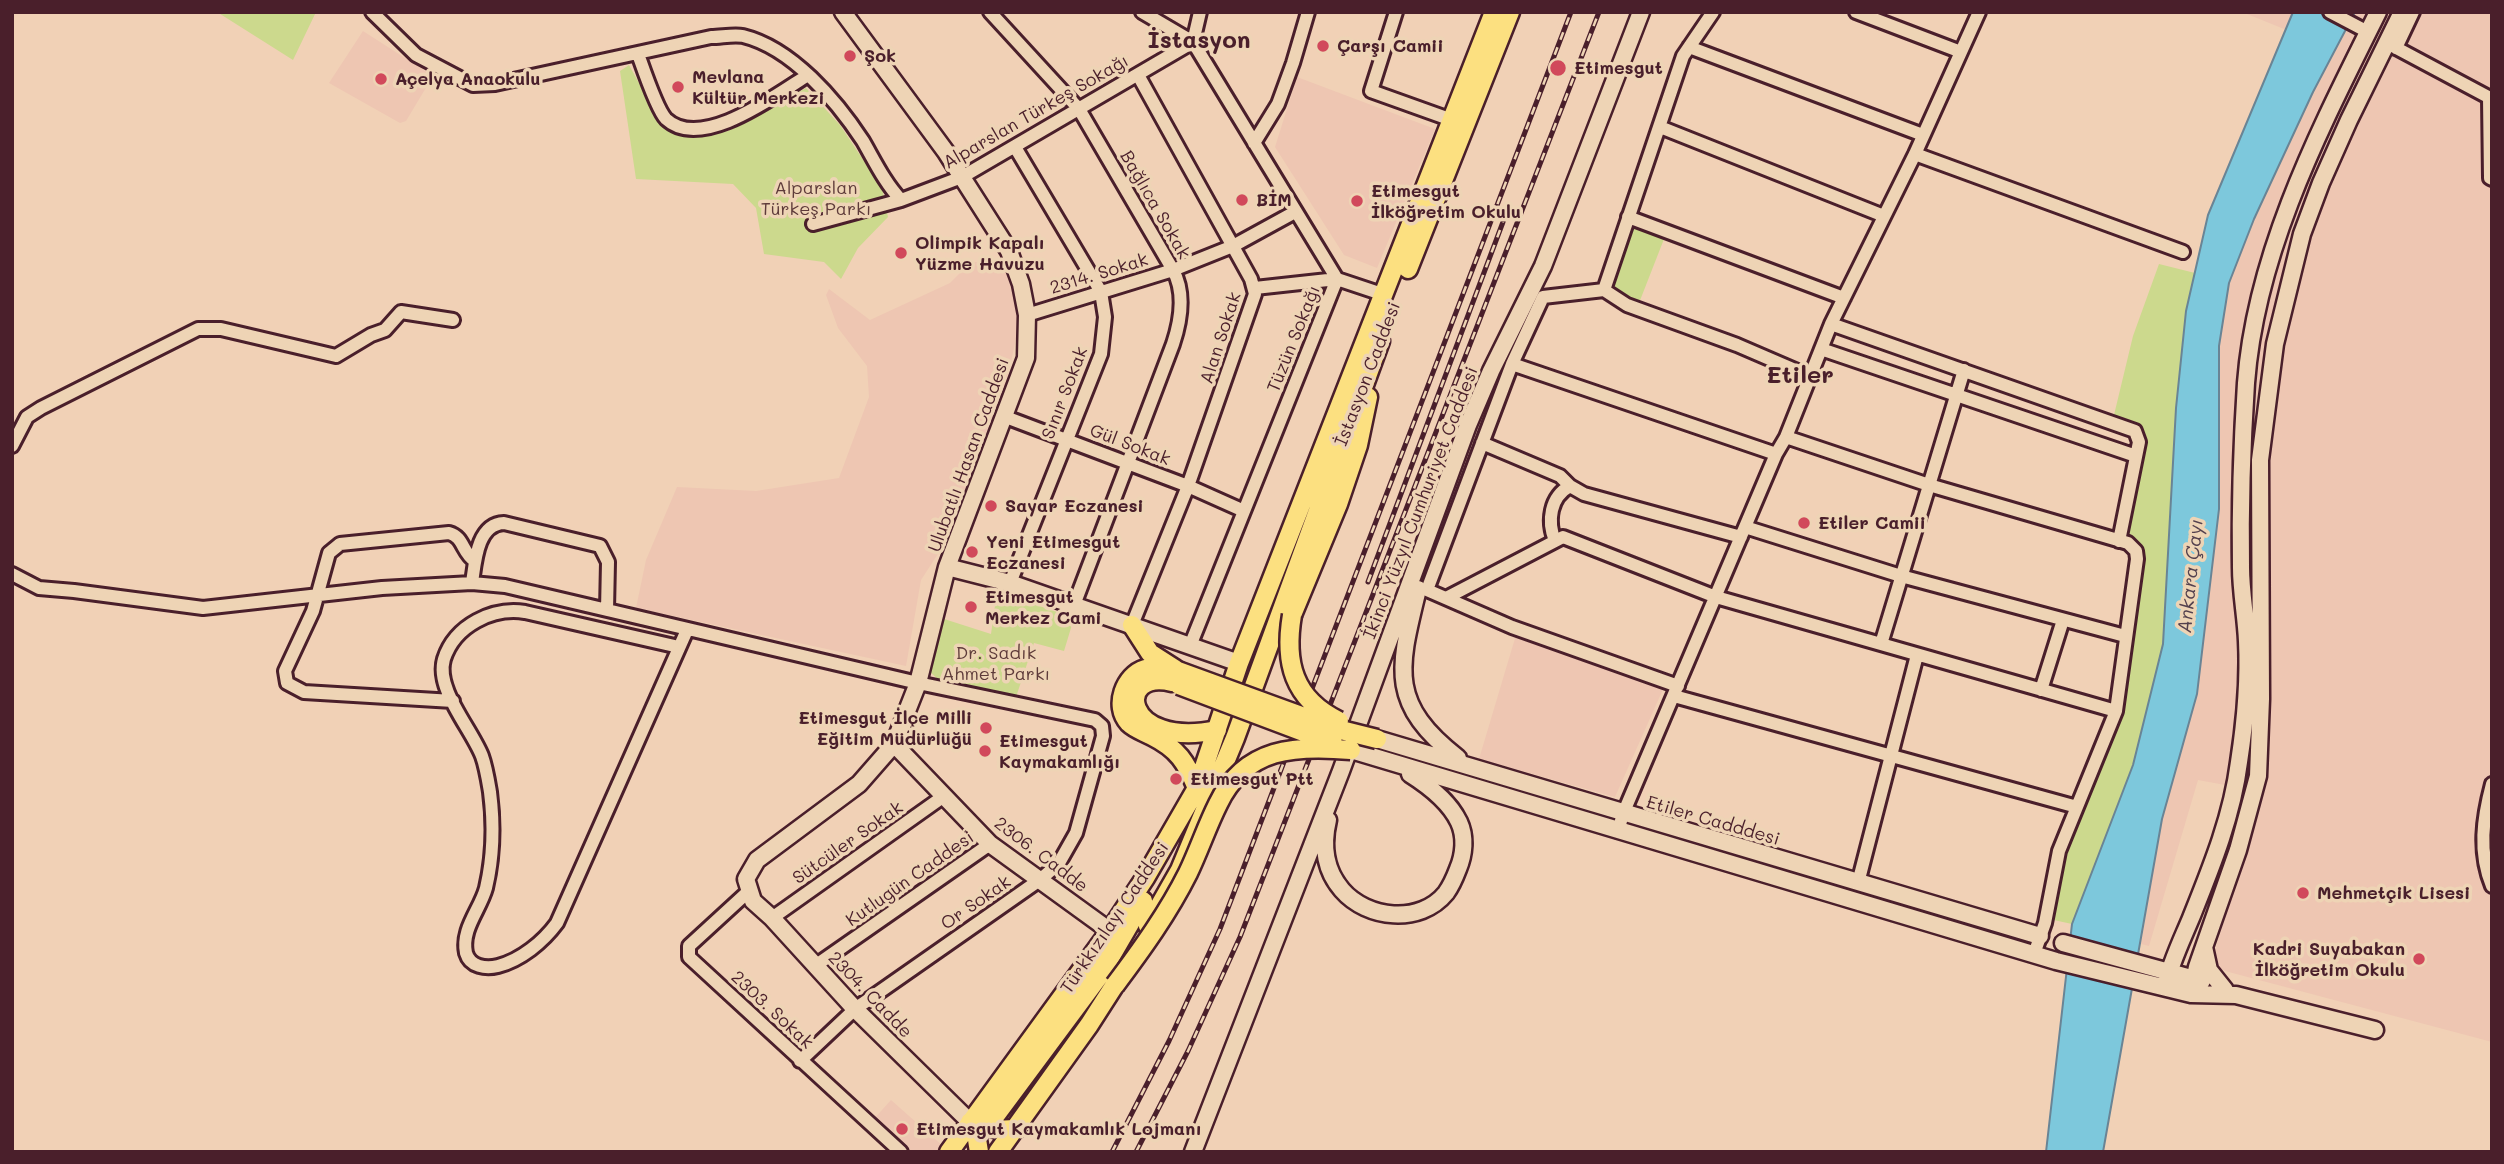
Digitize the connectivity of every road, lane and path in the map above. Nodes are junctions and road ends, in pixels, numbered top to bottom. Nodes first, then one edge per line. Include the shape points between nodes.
1 (372, 12) edge
2 (843, 12) edge
3 (990, 12) edge
4 (1142, 12) edge
5 (1200, 12) edge
6 (1308, 12) edge
7 (1396, 12) edge
8 (1494, 12) edge
9 (1510, 12) edge
10 (1641, 12) edge
11 (1713, 12) edge
12 (1856, 12) edge
13 (1979, 12) edge
14 (2330, 12) edge
15 (2378, 12) edge
16 (2402, 12) edge
17 (2413, 12) edge
18 (2361, 29) junction
19 (1193, 42) junction
20 (2392, 46) junction
21 (1689, 47) junction
22 (1961, 52) junction
23 (638, 54) junction
24 (808, 75) junction
25 (1138, 75) junction
26 (2491, 98) edge
27 (1079, 109) junction
28 (1452, 120) junction
29 (1660, 127) junction
30 (1923, 135) junction
31 (1254, 143) junction
32 (1015, 147) junction
33 (1915, 154) junction
34 (962, 177) junction
35 (2492, 179) edge
36 (901, 200) junction
37 (1295, 212) junction
38 (1884, 216) junction
39 (1628, 217) junction
40 (813, 224) dead end
41 (1233, 246) junction
42 (2183, 252) dead end
43 (1173, 270) junction
44 (1337, 279) junction
45 (1255, 288) junction
46 (1604, 290) junction
47 (1101, 292) junction
48 (1385, 295) junction
49 (1844, 298) junction
50 (1027, 315) junction
51 (453, 320) dead end
52 (1831, 324) junction
53 (1380, 339) junction
54 (1821, 349) junction
55 (1512, 364) junction
56 (1964, 370) junction
57 (1809, 376) junction
58 (1956, 395) junction
59 (1003, 416) junction
60 (1786, 437) junction
61 (1066, 440) junction
62 (1482, 443) junction
63 (12, 446) edge
64 (1776, 454) junction
65 (2136, 456) junction
66 (1128, 463) junction
67 (1929, 485) junction
68 (1188, 486) junction
69 (1570, 486) junction
70 (1244, 511) junction
71 (1743, 532) junction
72 (1555, 541) junction
73 (2119, 541) junction
74 (1425, 542) junction
75 (475, 561) junction
76 (947, 568) junction
77 (12, 574) edge
78 (1901, 576) junction
79 (472, 583) junction
80 (1010, 583) junction
81 (318, 594) junction
82 (1716, 597) junction
83 (1446, 598) junction
84 (1074, 605) junction
85 (607, 610) junction
86 (2063, 620) junction
87 (1132, 625) junction
88 (687, 629) junction
89 (2125, 636) junction
90 (1881, 644) junction
91 (1190, 646) junction
92 (679, 647) junction
93 (1917, 655) junction
94 (1239, 663) junction
95 (1175, 677) junction
96 (918, 683) junction
97 (2041, 690) junction
98 (1676, 691) junction
99 (453, 701) junction
100 (2116, 712) junction
101 (1217, 730) junction
102 (1235, 738) joint
103 (1377, 739) junction
104 (894, 744) junction
105 (1351, 750) junction
106 (1890, 756) junction
107 (1396, 764) junction
108 (1466, 764) junction
109 (1340, 771) junction
110 (2492, 784) edge
111 (1197, 788) junction
112 (944, 796) junction
113 (2077, 807) junction
114 (1623, 814) junction
115 (1618, 831) junction
116 (990, 844) junction
117 (1041, 879) junction
118 (1858, 883) junction
119 (2492, 886) edge
120 (750, 891) junction
121 (772, 918) junction
122 (1110, 931) junction
123 (2040, 936) junction
124 (2063, 943) dead end
125 (2204, 947) junction
126 (2035, 954) junction
127 (815, 966) junction
128 (2142, 974) junction
129 (2166, 979) junction
130 (1115, 985) junction
131 (2193, 986) junction
132 (2231, 993) junction
133 (855, 1009) junction
134 (2375, 1030) dead end
135 (800, 1061) junction
136 (983, 1115) junction
137 (1017, 1128) junction
138 (901, 1152) edge
139 (949, 1152) edge
140 (979, 1152) edge
141 (998, 1152) edge
142 (1193, 1152) edge

1 - 23 street via 416,55 473,85
2 - 34 main road, Ulubatlı Hasan Caddesi
3 - 27 street, Bağlıca Sokak
4 - 19 street, Tüzün Sokağı
5 - 19 street
6 - 31 street via 1278,104
7 - 28 street via 1371,91
8 - 28 main road, İstasyon Caddesi
9 - 53 main road, İstasyon Caddesi
10 - 74 main road, İkinci Yüzyıl Cumhuriyet Caddesi via 1543,266 1491,371
11 - 21 street
12 - 22 street
13 - 22 street
14 - 18 street
15 - 18 main road
16 - 20 main road
17 - 20 street
18 - 20 main road
18 - 129 main road via 2294,193 2259,299 2244,424 2241,569 2247,644 2239,765 2217,852
19 - 25 street, Alparslan Türkeş Sokağı
19 - 31 street, Tüzün Sokağı
20 - 26 street
20 - 125 main road via 2349,120 2302,234 2275,344 2260,460 2258,776
21 - 29 street
21 - 30 street
22 - 30 street
23 - 24 street via 711,37 742,35 788,56
23 - 24 street via 665,118 681,128 721,126
24 - 36 street via 862,139
25 - 27 street, Alparslan Türkeş Sokağı
25 - 41 street, Alan Sokak
26 - 35 street
27 - 32 street, Alparslan Türkeş Sokağı
27 - 43 street, Bağlıca Sokak
28 - 48 main road, İstasyon Caddesi
29 - 38 street
29 - 39 street
30 - 33 street
31 - 37 street, Tüzün Sokağı
32 - 34 street, Alparslan Türkeş Sokağı
32 - 47 street, Sınır Sokak
33 - 38 street
33 - 42 street
34 - 36 street, Alparslan Türkeş Sokağı
34 - 50 main road, Ulubatlı Hasan Caddesi via 1009,251
36 - 40 street, Alparslan Türkeş Sokağı
37 - 41 street, 2314. Sokak
37 - 44 street, Tüzün Sokağı
38 - 49 street
39 - 46 street
39 - 49 street
41 - 43 street, 2314. Sokak
41 - 45 street, Alan Sokak
43 - 47 street, 2314. Sokak
43 - 66 street, Bağlıca Sokak via 1181,293 1177,330
44 - 45 street
44 - 48 street
44 - 70 street, Tüzün Sokağı
45 - 68 street, Alan Sokak
46 - 55 street via 1543,297
46 - 57 street via 1627,305
47 - 50 street, 2314. Sokak
47 - 61 street, Sınır Sokak via 1105,317 1101,354
48 - 94 main road, İstasyon Caddesi
49 - 52 street
50 - 59 main road, Ulubatlı Hasan Caddesi via 1026,358
51 - 63 street via 401,312 385,330 336,356 221,329 198,329 27,417
52 - 54 street
52 - 56 street
53 - 102 main road, İstasyon Caddesi
53 - 103 main road, bridge via 1358,445 1289,633 1294,677 1301,691 1324,714
54 - 57 street
54 - 58 street
55 - 62 street
55 - 64 street
56 - 58 street
56 - 65 street via 2135,431 2139,439
57 - 60 street
58 - 65 street
58 - 67 street
59 - 61 street, Gül Sokak
59 - 76 main road, Ulubatlı Hasan Caddesi
60 - 64 street
60 - 67 street
61 - 66 street, Gül Sokak
61 - 80 street, Sınır Sokak
62 - 69 street via 1560,476
62 - 83 street via 1427,590
64 - 71 street
65 - 73 street
66 - 68 street, Gül Sokak
66 - 84 street, Bağlıca Sokak
67 - 73 street
67 - 78 street
68 - 70 street, Gül Sokak
68 - 87 street, Alan Sokak
69 - 71 street via 1584,494
69 - 72 street via 1559,492 1553,507 1550,529
70 - 91 street, Tüzün Sokağı
71 - 78 street
71 - 82 street
72 - 82 street via 1563,537
72 - 83 street
73 - 89 street via 2132,546 2137,559
74 - 108 main road via 1402,663 1406,693 1433,739
74 - 109 main road, İkinci Yüzyıl Cumhuriyet Caddesi
75 - 79 street
75 - 81 street via 458,537 449,533 340,544 330,553
75 - 85 street via 488,529 500,523 596,544 608,562
76 - 80 main road
76 - 96 main road, Ulubatlı Hasan Caddesi
77 - 81 street via 39,588 183,607
78 - 86 street
78 - 90 street
79 - 81 street
79 - 85 street via 505,586
80 - 84 main road
81 - 99 street via 285,671 290,686 310,693
82 - 90 street
82 - 98 street
83 - 98 street
84 - 87 main road
85 - 88 street
86 - 89 street
86 - 97 street
87 - 91 main road
87 - 95 main road via 1150,653
88 - 92 street
88 - 96 street
89 - 100 street
90 - 93 street
91 - 94 main road
92 - 99 street via 525,612 491,613 466,629 446,653 443,679
92 - 99 street via 561,915 528,951 492,967 472,963 466,951 467,931 488,879 491,810 483,758
93 - 97 street
93 - 106 street
94 - 101 main road, Türkkızılayı Caddesi
95 - 101 main road via 1140,687 1137,714 1171,733
95 - 103 main road, bridge
95 - 105 main road, bridge
95 - 111 main road via 1158,668 1142,670 1128,681 1122,709 1128,722 1166,743 1186,762
96 - 104 main road, Ulubatlı Hasan Caddesi
96 - 117 street, Or Sokak via 1095,720 1102,726 1076,833 1059,863
97 - 100 street
98 - 106 street
98 - 114 street
100 - 113 street
101 - 111 main road, Türkkızılayı Caddesi
102 - 130 main road, Türkkızılayı Caddesi via 1180,870
103 - 108 main road, Etiler Cadddesi
104 - 112 main road, 2306. Cadde
104 - 120 main road, Ulubatlı Hasan Caddesi via 859,784 757,860 746,879
105 - 107 main road
105 - 130 main road, bridge via 1282,750 1242,770 1218,804 1158,927
106 - 113 street
106 - 118 street
107 - 109 main road via 1440,796 1458,820 1464,846 1446,893 1422,910 1407,914 1374,912 1350,899 1325,860 1326,830
107 - 115 main road
108 - 114 main road, Etiler Cadddesi
109 - 142 main road, İkinci Yüzyıl Cumhuriyet Caddesi
110 - 119 street via 2482,843
111 - 122 main road, Türkkızılayı Caddesi
111 - 136 main road via 1167,856 1100,975
112 - 116 main road, 2306. Cadde
112 - 121 street, Sütcüler Sokak
113 - 123 street via 2059,851
114 - 115 street
114 - 118 main road, Etiler Cadddesi
115 - 126 main road
116 - 117 main road, 2306. Cadde
116 - 127 street, Kutlugün Caddesi
117 - 122 main road, 2306. Cadde
117 - 133 street, Or Sokak
118 - 123 main road, Etiler Cadddesi
120 - 121 main road, 2304. Cadde via 753,901
120 - 135 street, 2303. Sokak via 689,946 688,954
121 - 127 main road, 2304. Cadde
122 - 136 main road, Türkkızılayı Caddesi
123 - 126 street
124 - 128 main road
125 - 131 main road
125 - 132 main road via 2209,971
126 - 128 main road
127 - 133 main road, 2304. Cadde
128 - 129 main road
129 - 131 main road
130 - 137 main road, Türkkızılayı Caddesi
131 - 132 main road
132 - 134 main road
133 - 135 street, Or Sokak
133 - 136 main road, 2304. Cadde
135 - 138 street, 2303. Sokak
136 - 137 main road via 990,1127
136 - 139 main road, Türkkızılayı Caddesi
136 - 140 main road
137 - 141 main road, Türkkızılayı Caddesi

